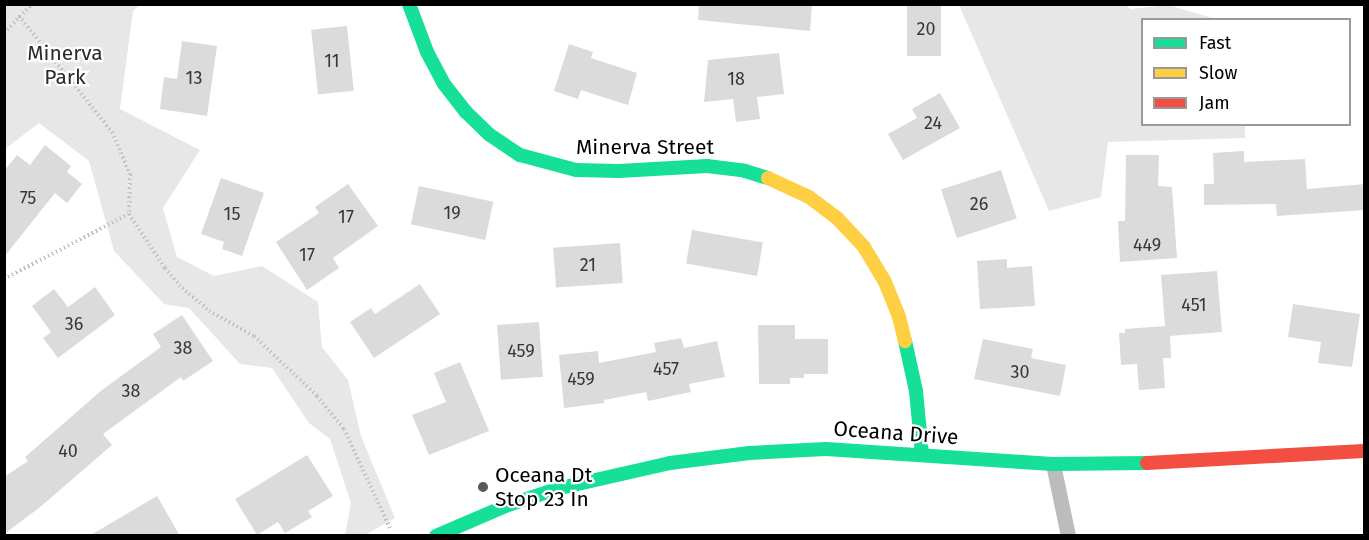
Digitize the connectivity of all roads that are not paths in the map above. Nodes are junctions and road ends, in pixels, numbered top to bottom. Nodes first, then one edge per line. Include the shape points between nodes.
1 (409, 4) edge
2 (1365, 451) edge
3 (922, 455) junction
4 (1053, 464) junction
5 (436, 536) edge
6 (1068, 536) edge

1 - 3 street, Minerva Street via 444,84 490,135 520,155 576,170 707,166 745,171 799,191 838,219 864,247 885,282 898,317 916,391
2 - 4 street, Oceana Drive via 1203,462
3 - 4 street, Oceana Drive
3 - 5 street, Oceana Drive via 826,449 670,463 560,488
4 - 6 lane

